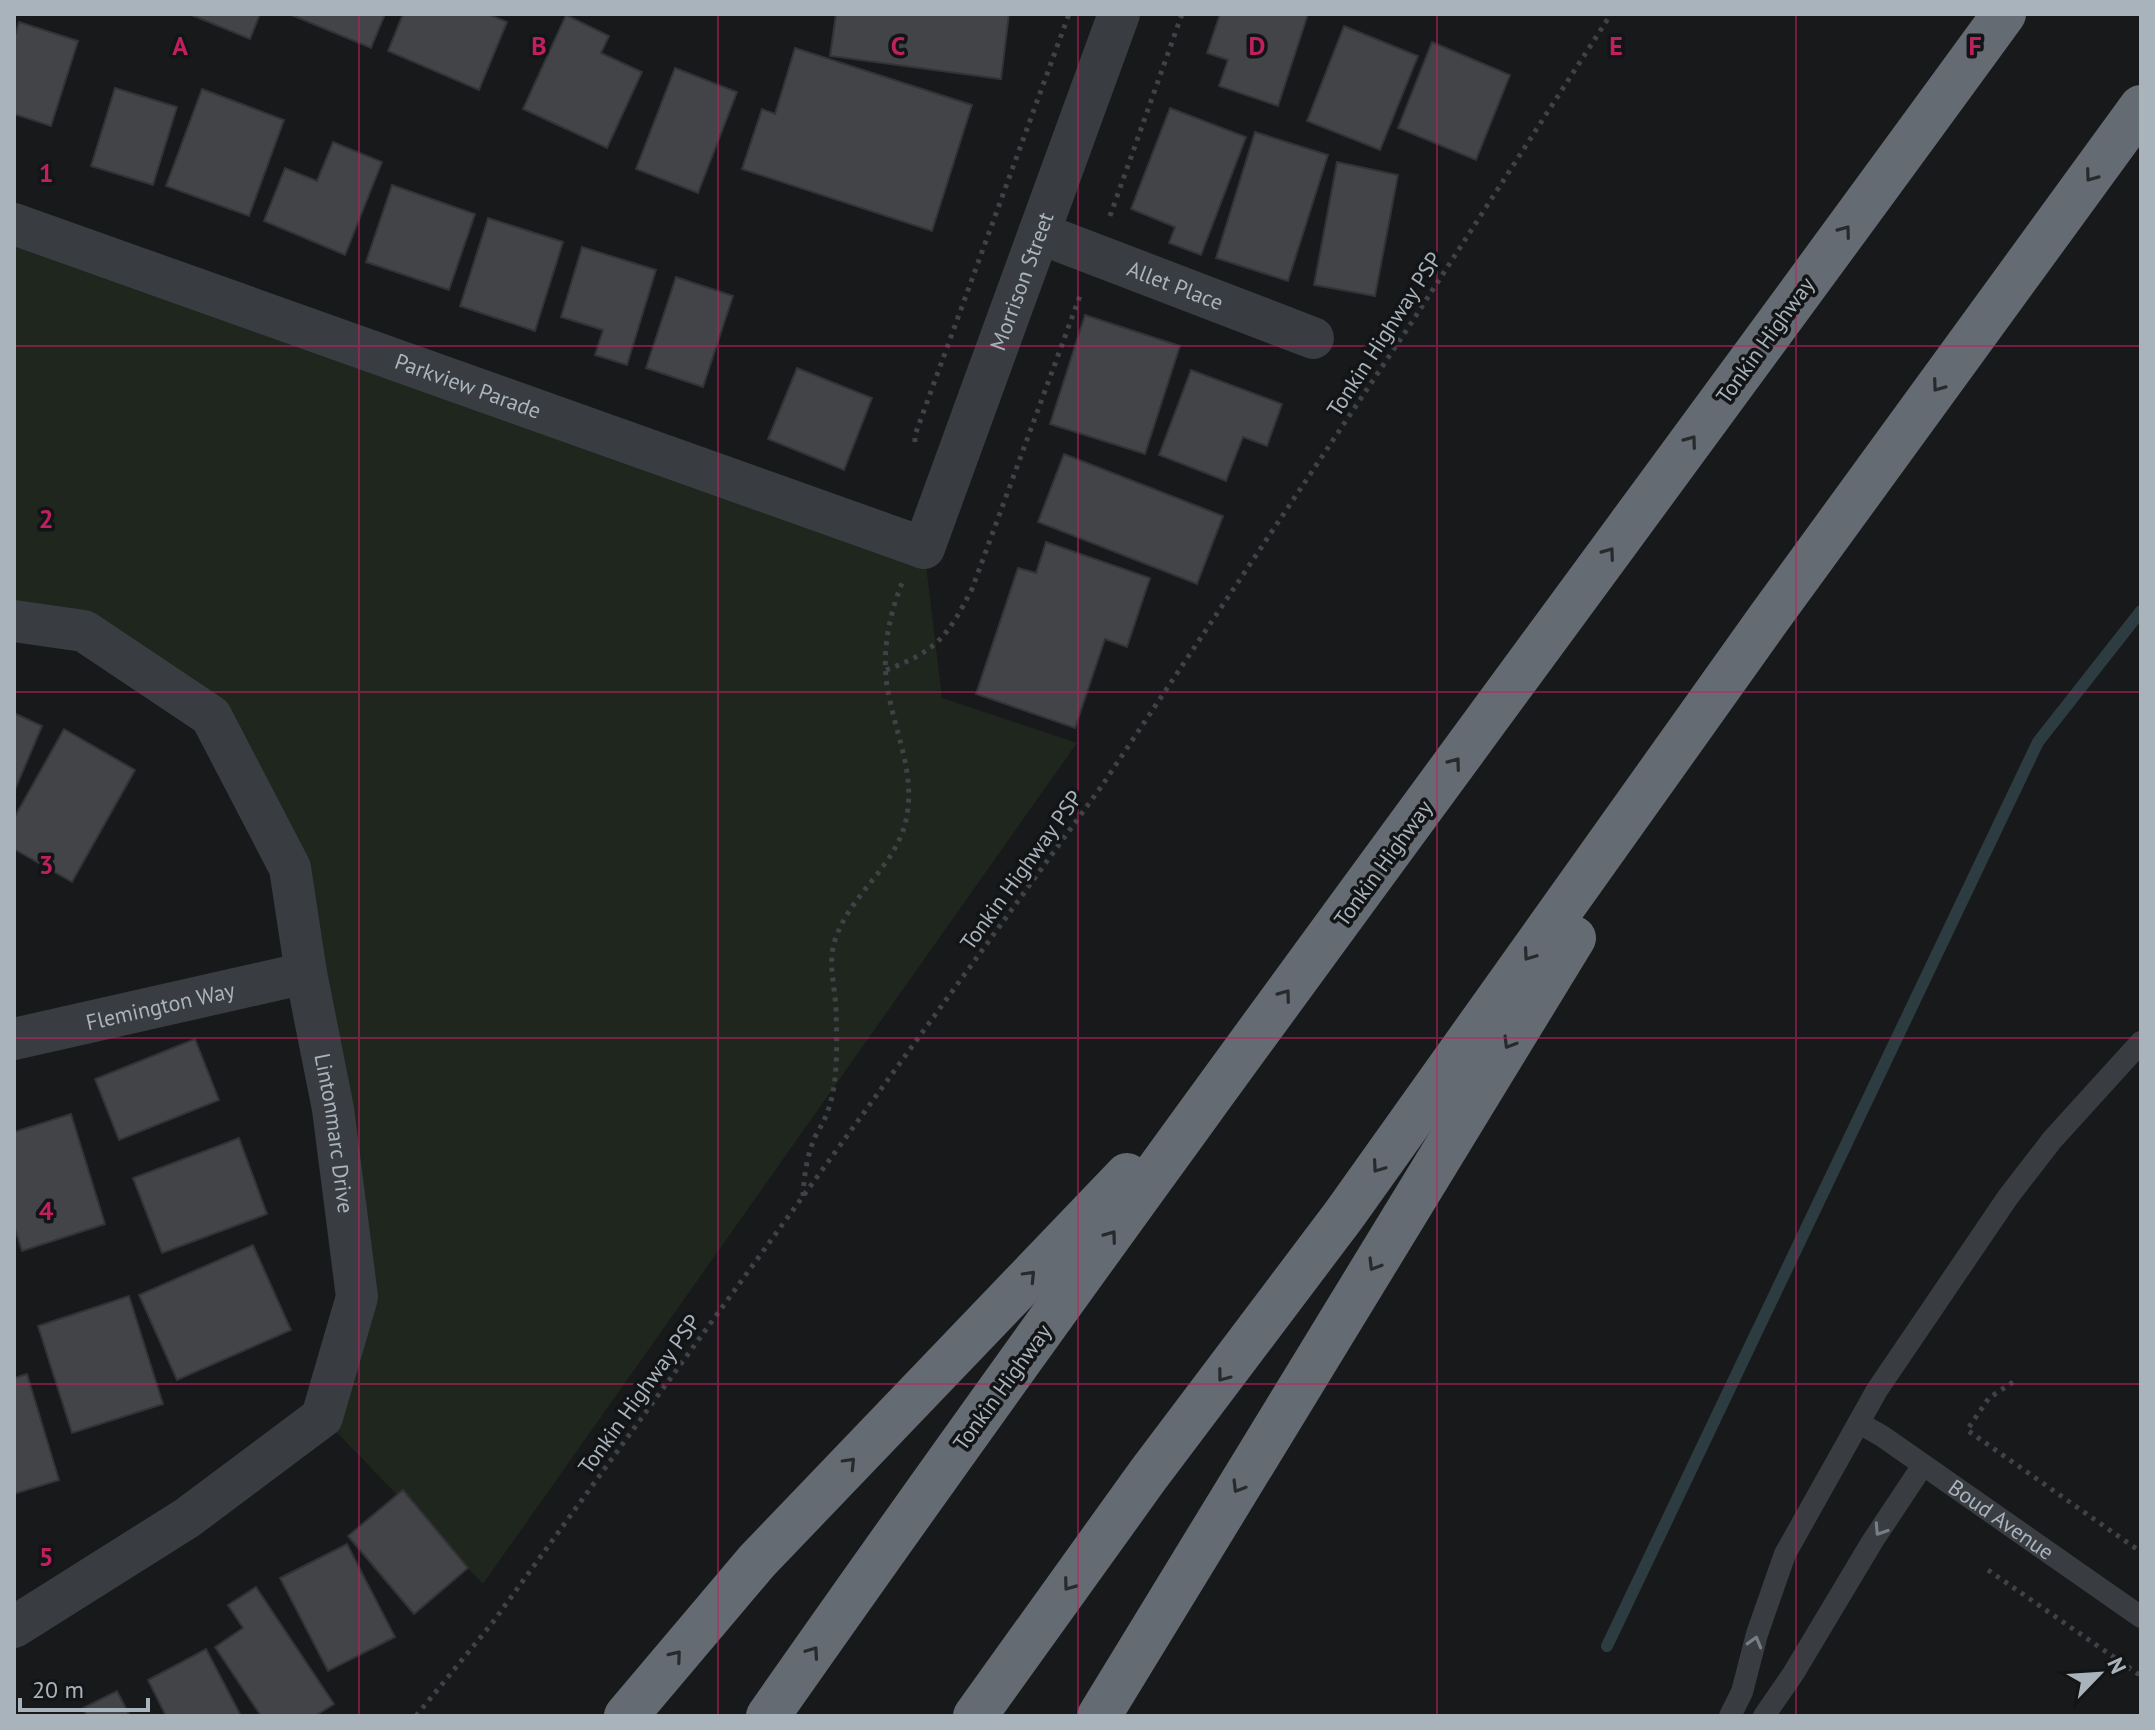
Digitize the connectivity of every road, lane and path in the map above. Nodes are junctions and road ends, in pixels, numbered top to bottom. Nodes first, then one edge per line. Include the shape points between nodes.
1 (1119, 14) edge
2 (1182, 14) edge
3 (1611, 14) edge
4 (2004, 14) edge
5 (2141, 107) edge
6 (14, 224) edge
7 (1039, 233) junction
8 (1096, 255) junction
9 (1313, 338) dead end
10 (924, 548) junction
11 (1769, 618) junction
12 (14, 621) edge
13 (886, 670) junction
14 (306, 973) junction
15 (14, 1039) edge
16 (2141, 1042) edge
17 (1239, 1058) junction
18 (803, 1196) junction
19 (2013, 1382) dead end
20 (1859, 1423) junction
21 (1923, 1465) junction
22 (2141, 1552) edge
23 (1988, 1570) dead end
24 (2141, 1617) edge
25 (14, 1627) edge
26 (2141, 1676) edge
27 (416, 1716) edge
28 (626, 1716) edge
29 (768, 1716) edge
30 (975, 1716) edge
31 (1099, 1716) edge
32 (1730, 1716) edge
33 (1764, 1716) edge

1 - 7 street, Morrison Street
2 - 8 path
3 - 18 path, Tonkin Highway PSP via 1101,787
17 -> 4 highway, Tonkin Highway
5 -> 11 highway
6 - 10 street, Parkview Parade
7 - 8 street, Allet Place
7 - 10 street, Morrison Street
8 - 9 street, Allet Place
8 - 13 path via 972,589 946,636
10 - 13 path via 891,610
11 -> 30 highway via 1344,1215
11 -> 31 highway
12 - 14 street, Lintonmarc Drive via 84,631 211,716 290,868
13 - 18 path via 903,746 907,816 888,860 849,911 835,941 832,1100 814,1139
14 - 15 street, Flemington Way
14 - 25 street, Lintonmarc Drive via 333,1109 357,1297 322,1417 187,1518
16 - 20 lane via 2008,1197
28 -> 17 highway via 757,1561
29 -> 17 highway, Tonkin Highway
18 - 27 path, Tonkin Highway PSP via 493,1622
19 - 22 path via 1989,1398 1967,1430
20 - 21 lane, Boud Avenue
32 -> 20 lane via 1785,1554
21 - 24 lane, Boud Avenue
21 -> 33 lane
23 - 26 path

